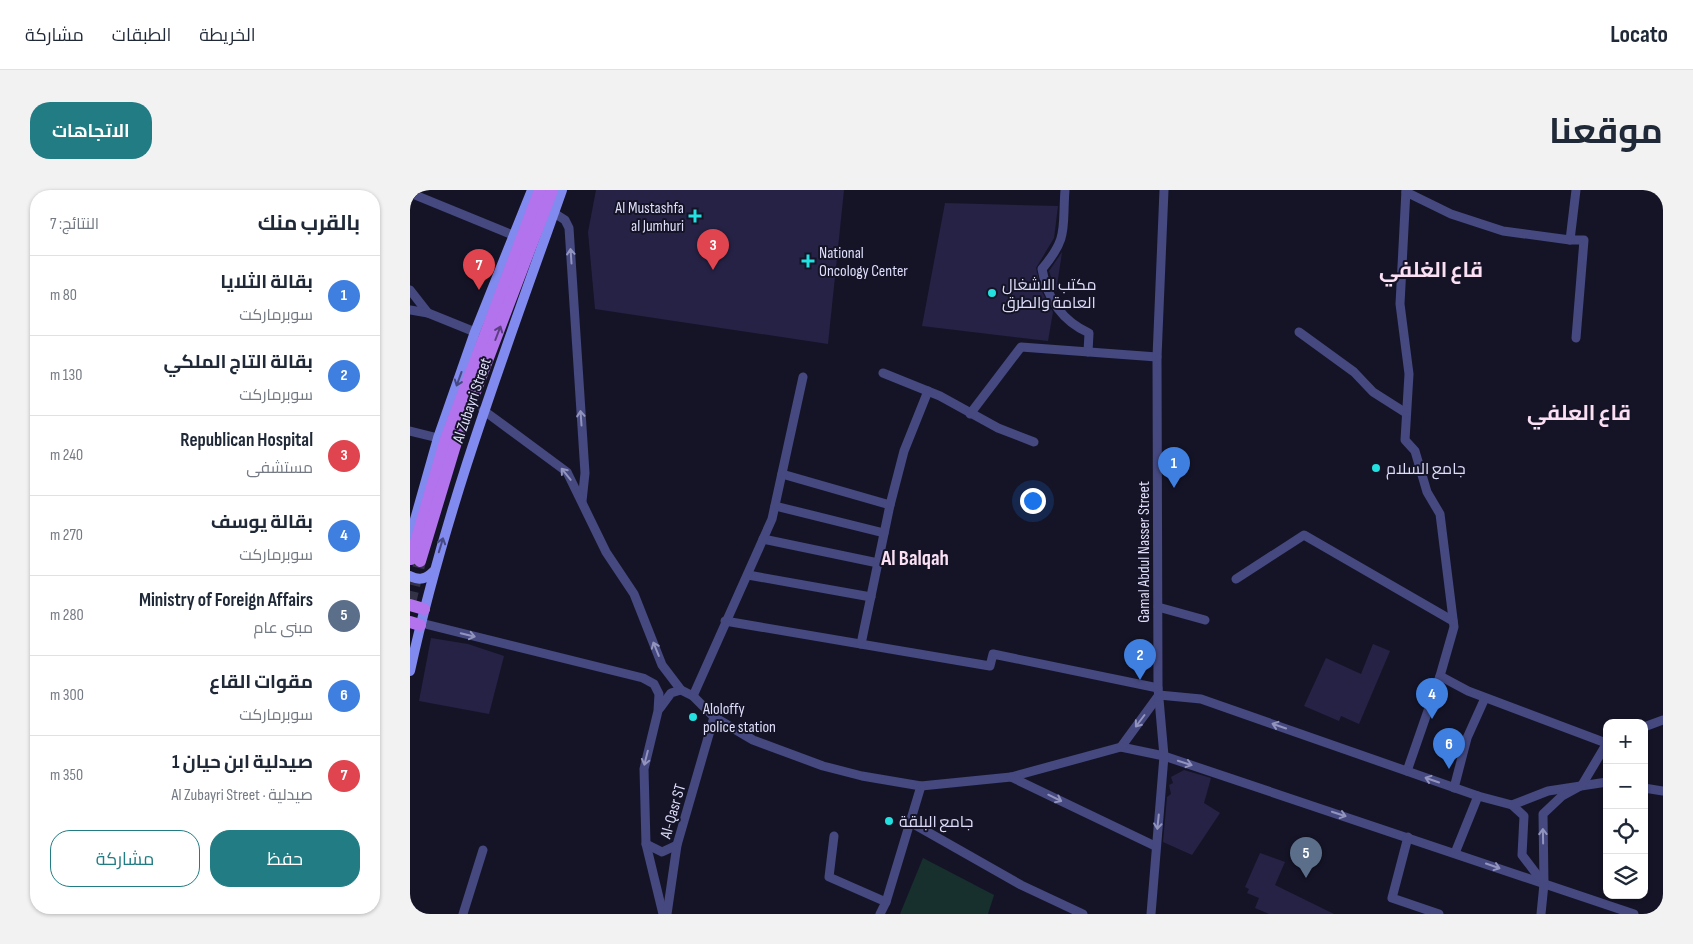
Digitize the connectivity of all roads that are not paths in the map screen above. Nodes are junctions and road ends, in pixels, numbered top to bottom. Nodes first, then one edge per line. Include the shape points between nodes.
1 (532, 190) edge
2 (540, 190) edge
3 (552, 190) edge
4 (562, 190) edge
5 (1065, 190) edge
6 (1164, 190) edge
7 (1576, 190) edge
8 (1406, 191) edge
9 (410, 193) edge
10 (550, 212) junction
11 (519, 237) junction
12 (1570, 240) junction
13 (410, 290) edge
14 (410, 310) edge
15 (428, 313) junction
16 (475, 332) junction
17 (1299, 332) dead end
18 (1576, 338) dead end
19 (1088, 352) junction
20 (1157, 357) junction
21 (883, 373) dead end
22 (803, 377) dead end
23 (928, 391) junction
24 (483, 410) junction
25 (1406, 413) junction
26 (970, 414) junction
27 (410, 431) edge
28 (438, 438) junction
29 (1034, 442) dead end
30 (782, 474) junction
31 (582, 502) junction
32 (890, 505) junction
33 (775, 506) junction
34 (884, 533) junction
35 (410, 537) edge
36 (763, 539) junction
37 (416, 560) edge
38 (878, 564) junction
39 (433, 572) junction
40 (748, 575) junction
41 (410, 576) edge
42 (1236, 579) dead end
43 (871, 597) junction
44 (410, 605) edge
45 (1158, 607) junction
46 (424, 609) junction
47 (1204, 620) dead end
48 (725, 621) junction
49 (1453, 621) junction
50 (415, 622) edge
51 (861, 644) junction
52 (411, 662) edge
53 (1440, 676) junction
54 (681, 690) junction
55 (1158, 692) junction
56 (693, 696) junction
57 (1485, 698) junction
58 (658, 711) junction
59 (714, 718) junction
60 (1663, 720) edge
61 (1648, 726) edge
62 (1603, 742) edge
63 (1121, 747) junction
64 (1603, 748) edge
65 (1164, 756) junction
66 (1406, 771) junction
67 (1011, 777) junction
68 (1603, 782) edge
69 (1582, 785) junction
70 (921, 786) junction
71 (1454, 788) junction
72 (1648, 788) edge
73 (1663, 790) edge
74 (1478, 796) junction
75 (1512, 805) junction
76 (910, 822) junction
77 (834, 836) dead end
78 (1408, 838) junction
79 (646, 844) junction
80 (677, 845) junction
81 (1155, 846) junction
82 (483, 850) dead end
83 (1454, 853) junction
84 (1544, 884) junction
85 (886, 902) junction
86 (463, 914) edge
87 (665, 914) edge
88 (880, 914) edge
89 (1084, 914) edge
90 (1151, 914) edge
91 (1439, 914) edge
92 (1541, 914) edge
93 (1634, 914) edge

1 - 11 main road, Al Zubayri Street
2 - 11 main road, Al Zubayri Street
3 - 10 main road, Al Zubayri Street
4 - 10 main road, Al Zubayri Street
5 - 19 street via 1063,236 1056,252 1042,269 1053,303 1076,327 1089,333
6 - 20 street, Gamal Abdul Nasser Street
7 - 12 street
8 - 12 street via 1451,214 1503,231
8 - 25 street via 1400,304 1409,374
9 - 11 street
10 - 24 main road, Al Zubayri Street
31 -> 10 street via 585,473 569,228 564,220
37 -> 10 main road, Al Zubayri Street via 456,442
11 - 16 main road, Al Zubayri Street
11 - 37 main road, Al Zubayri Street via 446,439
12 - 18 street via 1584,240
13 - 15 street
14 - 15 street
15 - 16 street
16 -> 28 main road, Al Zubayri Street
17 - 25 street via 1354,372 1373,392
19 - 20 street
19 - 26 street via 1021,347
20 - 45 street, Gamal Abdul Nasser Street
21 - 23 street
22 - 30 street
23 - 26 street
23 - 32 street via 904,451
31 -> 24 street via 567,472
39 -> 24 main road, Al Zubayri Street
25 - 49 street via 1405,440 1415,451 1427,492 1440,514
26 - 29 street
27 - 28 street
28 - 35 main road, Al Zubayri Street
30 - 32 street
30 - 33 street
54 -> 31 street via 662,665 634,594 606,552
32 - 34 street
33 - 34 street
33 - 36 street
34 - 38 street
36 - 38 street
36 - 40 street
38 - 43 street
39 - 41 main road via 419,579
39 - 46 main road, Al Zubayri Street
40 - 43 street
40 - 48 street
42 - 49 street via 1304,535
43 - 51 street
44 - 46 main road
45 - 47 street
45 - 55 street, Gamal Abdul Nasser Street
46 - 50 main road, Al Zubayri Street
48 - 51 street
48 - 56 street
49 - 53 street
50 - 52 main road, Al Zubayri Street
50 -> 58 street via 643,678 654,684 659,694
51 - 55 street via 990,666 993,654
53 - 57 street
53 - 66 street
54 - 56 street
54 - 58 street via 671,693
55 -> 63 street
55 - 65 street, Gamal Abdul Nasser Street
66 -> 55 street via 1201,700
56 - 59 street
57 - 62 street
57 - 71 street via 1467,738
58 -> 79 street via 644,769
59 - 70 street via 754,740 823,766
59 - 80 street, Al-Qasr ST
60 - 61 street
63 - 65 street
63 - 67 street
64 - 69 street
65 -> 78 street
65 -> 81 street, Gamal Abdul Nasser Street
71 -> 66 street
67 - 70 street
67 -> 81 street
68 - 69 street
69 - 75 street via 1548,791
84 -> 69 street via 1543,814 1562,796
70 - 76 street
71 - 74 street
72 - 73 street
74 - 75 street
74 - 83 street
75 - 84 street via 1524,816 1522,855
76 - 85 street
76 - 89 street via 1021,885
77 - 85 street via 829,877
78 - 83 street
78 - 91 street via 1392,898
79 - 80 street via 662,852
79 - 87 street
80 - 87 street, Al-Qasr ST
81 - 90 street, Gamal Abdul Nasser Street
82 - 86 street
83 -> 84 street
84 - 92 street
84 - 93 street
85 - 88 street

